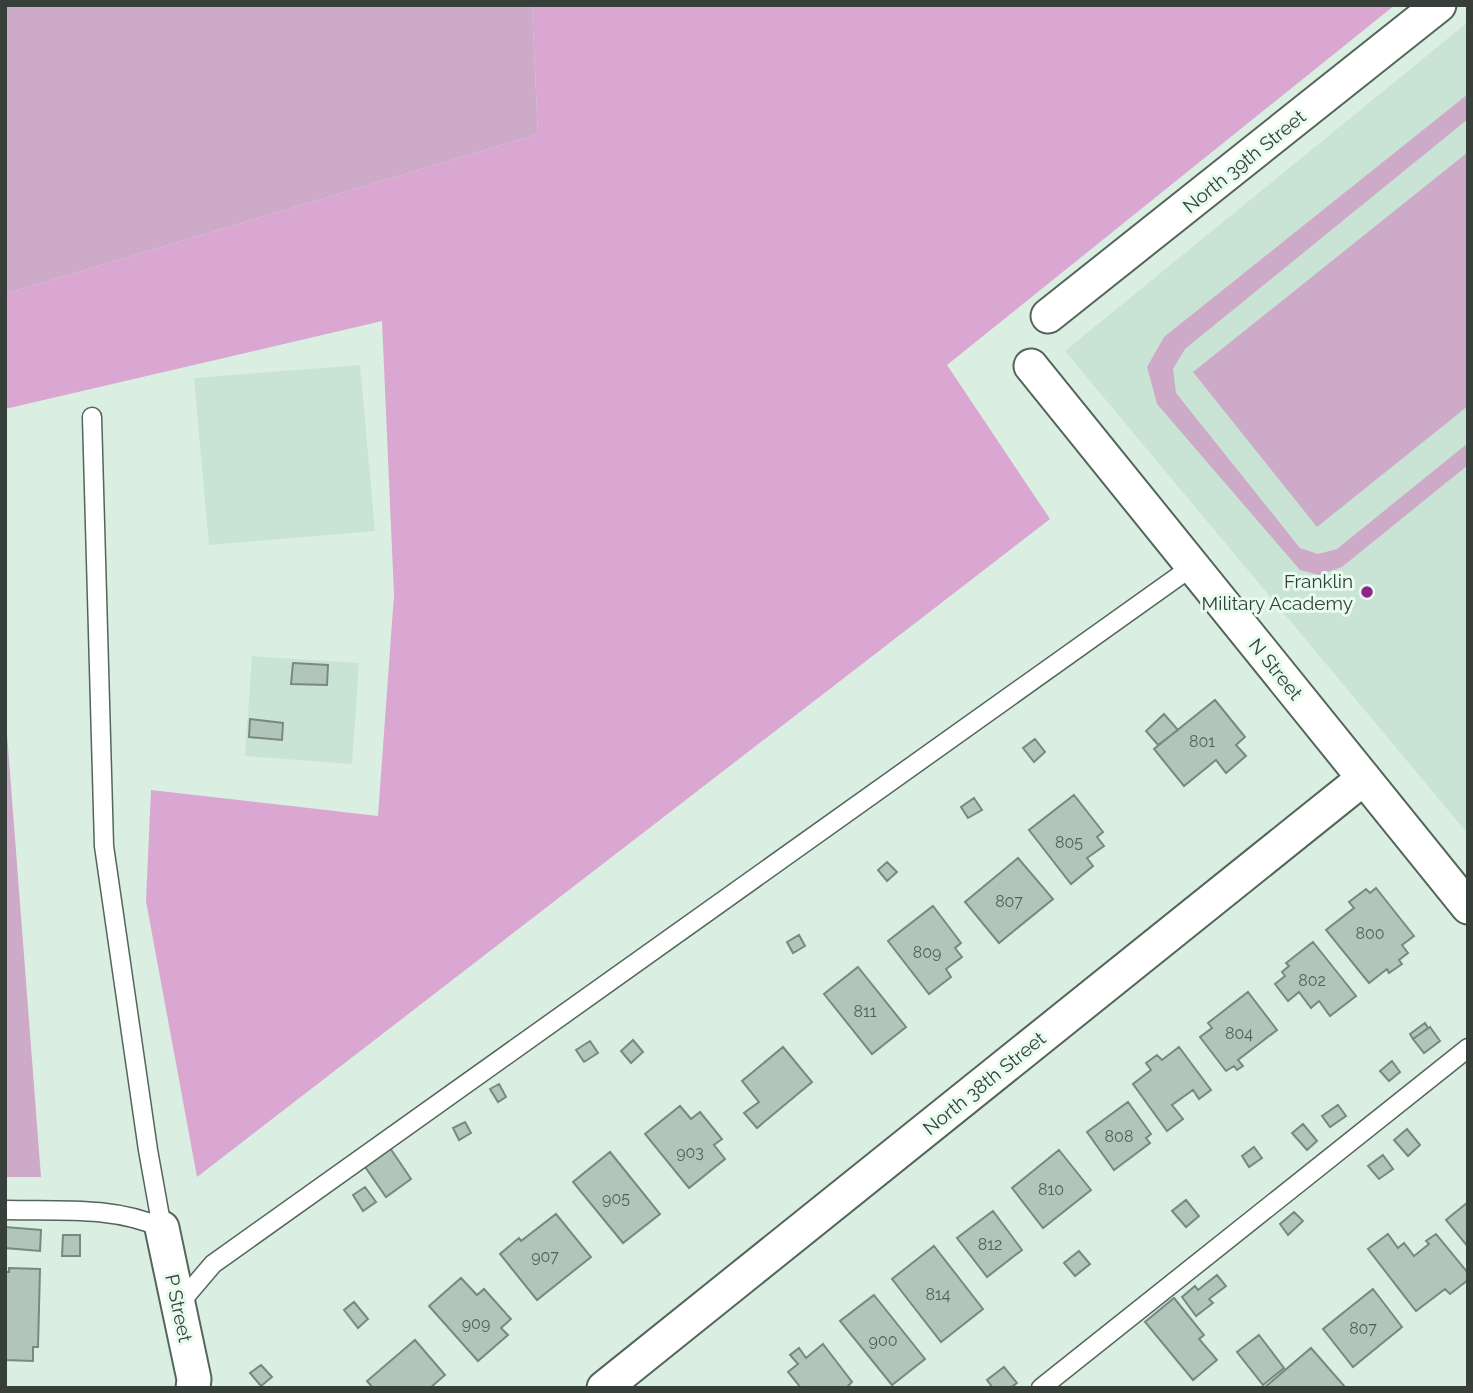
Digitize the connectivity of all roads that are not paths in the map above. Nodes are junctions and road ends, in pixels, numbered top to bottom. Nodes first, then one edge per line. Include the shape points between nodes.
1 (1439, 5) edge
2 (1048, 316) dead end
3 (1031, 366) dead end
4 (92, 416) dead end
5 (1193, 566) junction
6 (1364, 778) junction
7 (1468, 907) edge
8 (1468, 1048) edge
9 (5, 1210) edge
10 (162, 1228) junction
11 (179, 1304) junction
12 (193, 1388) edge
13 (604, 1388) edge
14 (1041, 1388) edge

1 - 2 street, North 39th Street
3 - 5 street, N Street
4 - 10 lane via 103,846
5 - 6 street, N Street
5 - 11 lane via 213,1264
6 - 7 street, N Street
6 - 13 street, North 38th Street
8 - 14 lane
9 - 10 lane via 96,1212 145,1220
10 - 11 street, P Street
11 - 12 street, P Street

